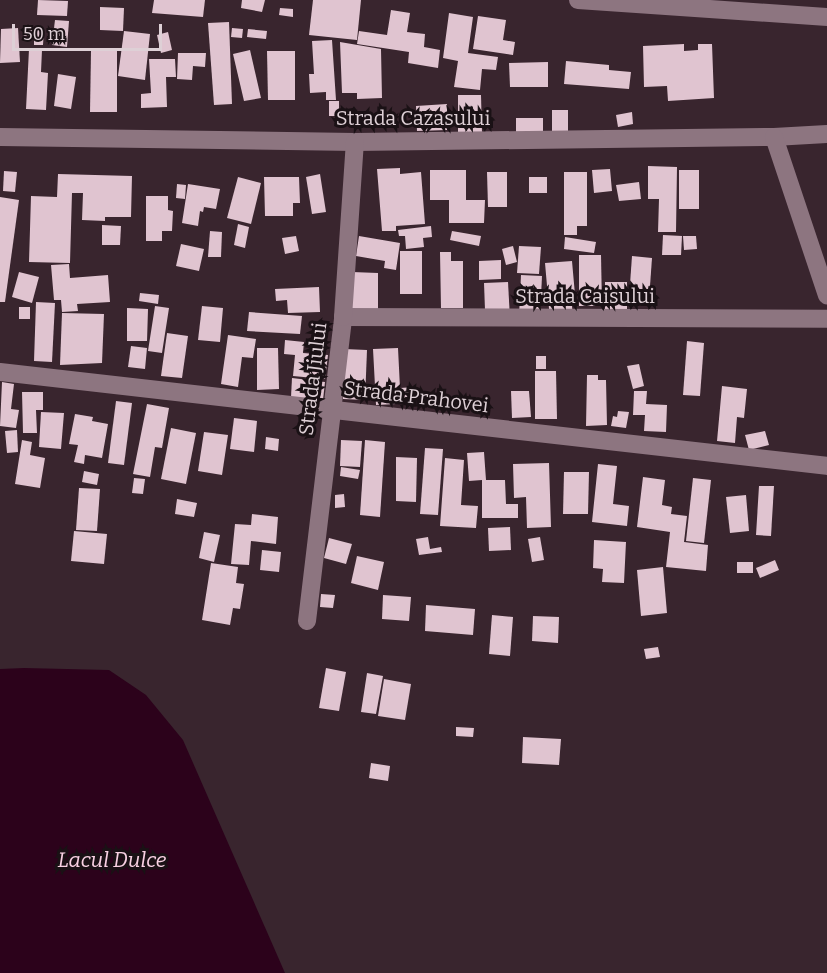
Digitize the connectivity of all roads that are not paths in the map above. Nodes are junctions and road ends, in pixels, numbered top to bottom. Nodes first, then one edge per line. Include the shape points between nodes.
1 (578, 0) edge
2 (827, 17) edge
3 (827, 134) edge
4 (0, 137) edge
5 (774, 138) junction
6 (355, 142) junction
7 (827, 295) edge
8 (343, 317) junction
9 (827, 319) edge
10 (0, 372) edge
11 (331, 410) junction
12 (827, 466) edge
13 (308, 621) dead end

1 - 2 street
3 - 5 street, Strada Cazasului
4 - 6 street, Strada Cazasului
5 - 6 street, Strada Cazasului
5 - 7 street
6 - 8 street, Strada Jiului
8 - 9 street, Strada Caisului
8 - 11 street, Strada Jiului
10 - 11 street, Strada Prahovei
11 - 12 street, Strada Prahovei
11 - 13 street, Strada Jiului

